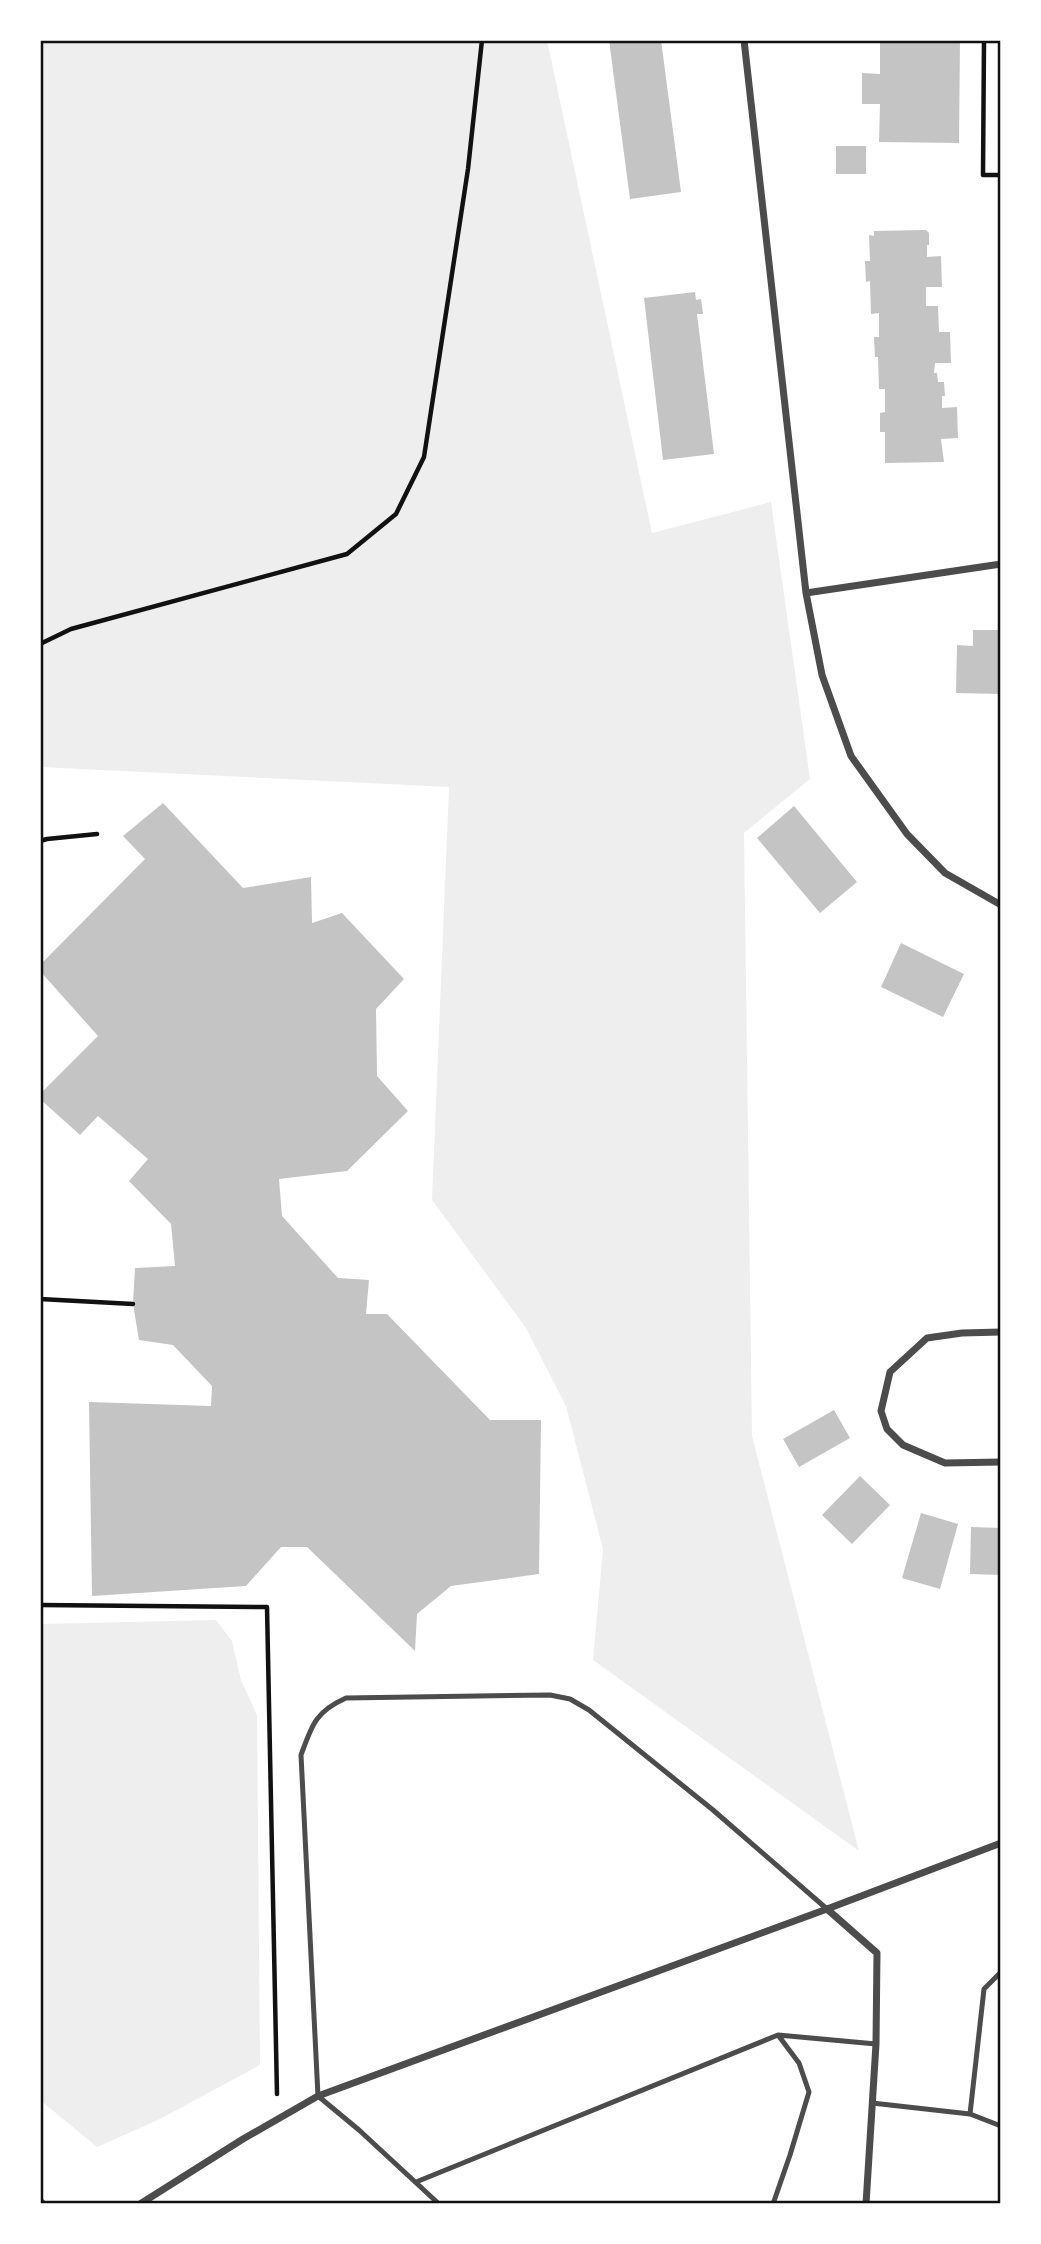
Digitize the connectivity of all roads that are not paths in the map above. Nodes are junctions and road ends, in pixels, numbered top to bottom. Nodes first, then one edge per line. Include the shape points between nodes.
1 (744, 40) edge
2 (1001, 564) edge
3 (806, 593) junction
4 (1001, 905) edge
5 (1001, 1332) edge
6 (1001, 1462) edge
7 (1001, 1843) edge
8 (827, 1909) junction
9 (1001, 1972) edge
10 (778, 2035) junction
11 (876, 2044) junction
12 (318, 2096) junction
13 (873, 2103) junction
14 (970, 2114) junction
15 (1001, 2126) edge
16 (416, 2182) junction
17 (140, 2204) edge
18 (439, 2204) edge
19 (773, 2204) edge
20 (866, 2204) edge

1 - 3 street
2 - 3 street
3 - 4 street via 822,675 851,756 907,835 945,873
5 - 6 street via 928,1338 890,1371 881,1410 887,1429 903,1445 945,1463
7 - 8 street
8 - 11 street via 877,1953
8 - 12 street
8 - 12 lane via 702,1801 570,1699 550,1695 346,1698 328,1706 313,1724 301,1755
9 - 14 lane via 984,1989
10 - 11 lane
10 - 16 lane
10 - 19 lane via 799,2063 809,2092
11 - 13 street
12 - 16 lane
12 - 17 street
13 - 14 lane
13 - 20 street
14 - 15 lane
16 - 18 lane

